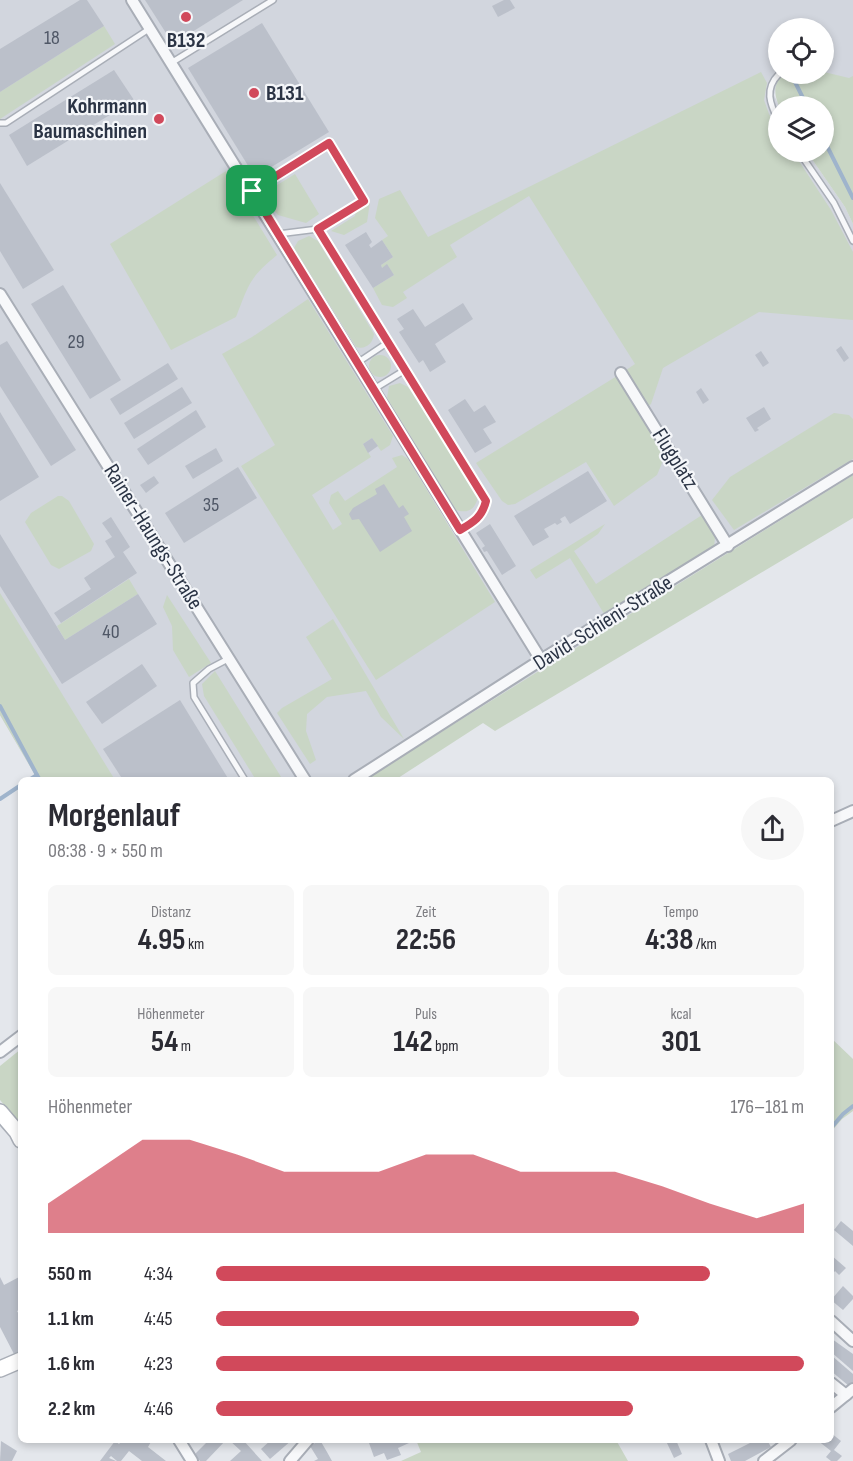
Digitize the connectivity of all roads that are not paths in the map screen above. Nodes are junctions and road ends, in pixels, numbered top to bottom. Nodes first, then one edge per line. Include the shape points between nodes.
1 (132, 0) edge
2 (273, 0) edge
3 (149, 29) junction
4 (171, 63) junction
5 (0, 123) edge
6 (806, 162) edge
7 (252, 191) junction
8 (318, 229) junction
9 (278, 234) junction
10 (853, 241) edge
11 (0, 294) edge
12 (387, 343) junction
13 (357, 363) junction
14 (405, 370) junction
15 (621, 373) dead end
16 (374, 389) junction
17 (853, 467) edge
18 (460, 530) junction
19 (728, 546) junction
20 (229, 658) junction
21 (541, 660) junction
22 (243, 777) edge
23 (303, 777) edge
24 (359, 777) edge
25 (853, 811) edge
26 (834, 820) edge
27 (18, 1038) edge
28 (0, 1052) edge
29 (0, 1112) edge
30 (18, 1132) edge
31 (834, 1324) edge
32 (853, 1341) edge
33 (18, 1361) edge
34 (0, 1368) edge
35 (834, 1384) edge
36 (849, 1392) edge
37 (834, 1404) edge
38 (181, 1443) edge
39 (305, 1443) edge
40 (712, 1443) edge
41 (787, 1443) edge
42 (192, 1461) edge
43 (290, 1461) edge
44 (719, 1461) edge
45 (764, 1461) edge

1 - 3 street
2 - 4 lane
3 - 4 street
3 - 5 lane via 6,123
4 - 7 street
6 - 10 lane via 834,202
7 - 8 lane via 329,143 364,201
7 - 9 street
8 - 9 lane
8 - 12 lane
9 - 13 street
11 - 20 street, Rainer-Haungs-Straße
12 - 13 lane
12 - 14 lane
13 - 16 street
14 - 16 lane
14 - 18 lane via 486,501 477,520
15 - 19 street, Flugplatz
16 - 18 street
17 - 19 street, David-Schieni-Straße
18 - 21 street
19 - 21 street, David-Schieni-Straße
20 - 22 lane via 193,683 194,697
20 - 23 street, Rainer-Haungs-Straße
21 - 24 street, David-Schieni-Straße
25 - 26 street
27 - 28 street
29 - 30 street
31 - 32 street
33 - 34 street
35 - 36 street
36 - 37 street
38 - 42 street
39 - 43 street
40 - 44 street
41 - 45 street

